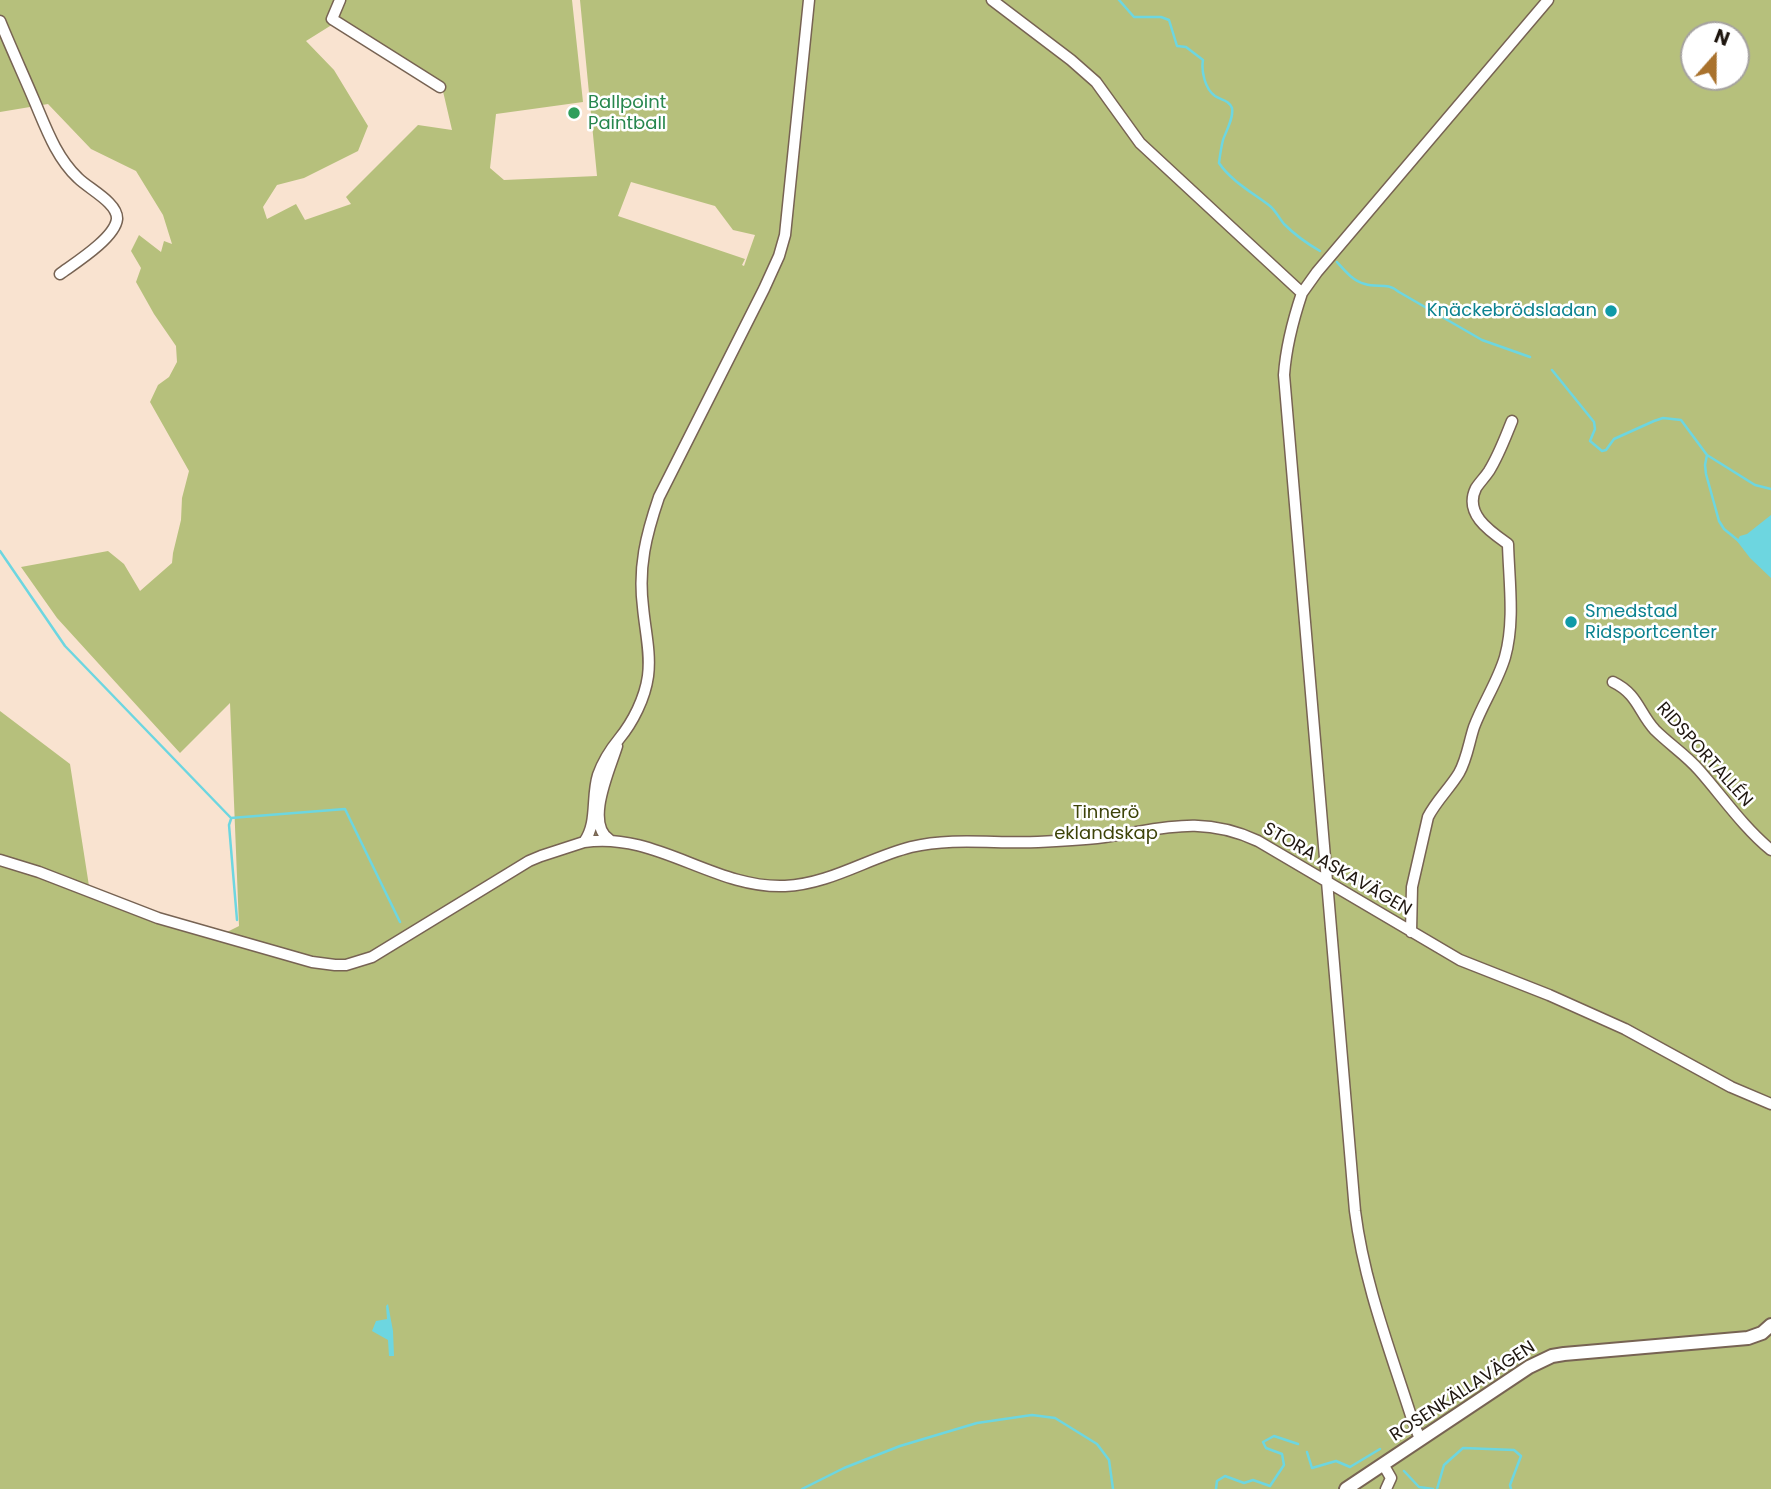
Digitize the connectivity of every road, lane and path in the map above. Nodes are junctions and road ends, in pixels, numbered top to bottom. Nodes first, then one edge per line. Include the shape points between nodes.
1 (340, 0) edge
2 (809, 0) edge
3 (992, 0) edge
4 (1548, 0) edge
5 (0, 22) edge
6 (440, 87) dead end
7 (60, 274) dead end
8 (1302, 293) junction
9 (1512, 421) dead end
10 (1614, 682) dead end
11 (619, 740) junction
12 (611, 840) junction
13 (584, 842) junction
14 (1771, 850) edge
15 (1, 862) edge
16 (1326, 882) junction
17 (1411, 932) junction
18 (1771, 1104) edge
19 (1771, 1325) edge
20 (1420, 1439) junction
21 (1383, 1464) junction
22 (1346, 1489) edge
23 (1386, 1489) edge

1 - 6 street via 332,19
2 - 11 street via 785,235 764,289 650,523 641,579 648,674 640,704
3 - 8 street via 1096,82 1140,143
4 - 8 street
5 - 7 street via 58,153 117,215 112,231
8 - 16 street via 1289,332 1284,374
9 - 17 street via 1473,496 1482,525 1508,544 1509,638 1465,758 1428,817 1412,887
10 - 14 street, RIDSPORTALLÉN via 1630,693 1653,728 1698,768
11 - 12 street via 600,801 599,826
11 - 13 street via 599,772 591,828
12 - 13 street, STORA ASKAVÄGEN
12 - 16 street, STORA ASKAVÄGEN via 653,848 726,876 794,886 926,844 1076,840 1194,825 1247,836
13 - 15 street, STORA ASKAVÄGEN via 530,861 372,957 346,965 299,958 158,918
16 - 17 street, STORA ASKAVÄGEN
16 - 20 street via 1359,1240
17 - 18 street, STORA ASKAVÄGEN via 1460,960 1625,1029
19 - 20 street, ROSENKÄLLAVÄGEN via 1748,1338 1552,1356
20 - 21 street, ROSENKÄLLAVÄGEN
21 - 22 street, ROSENKÄLLAVÄGEN
21 - 23 street via 1391,1478

